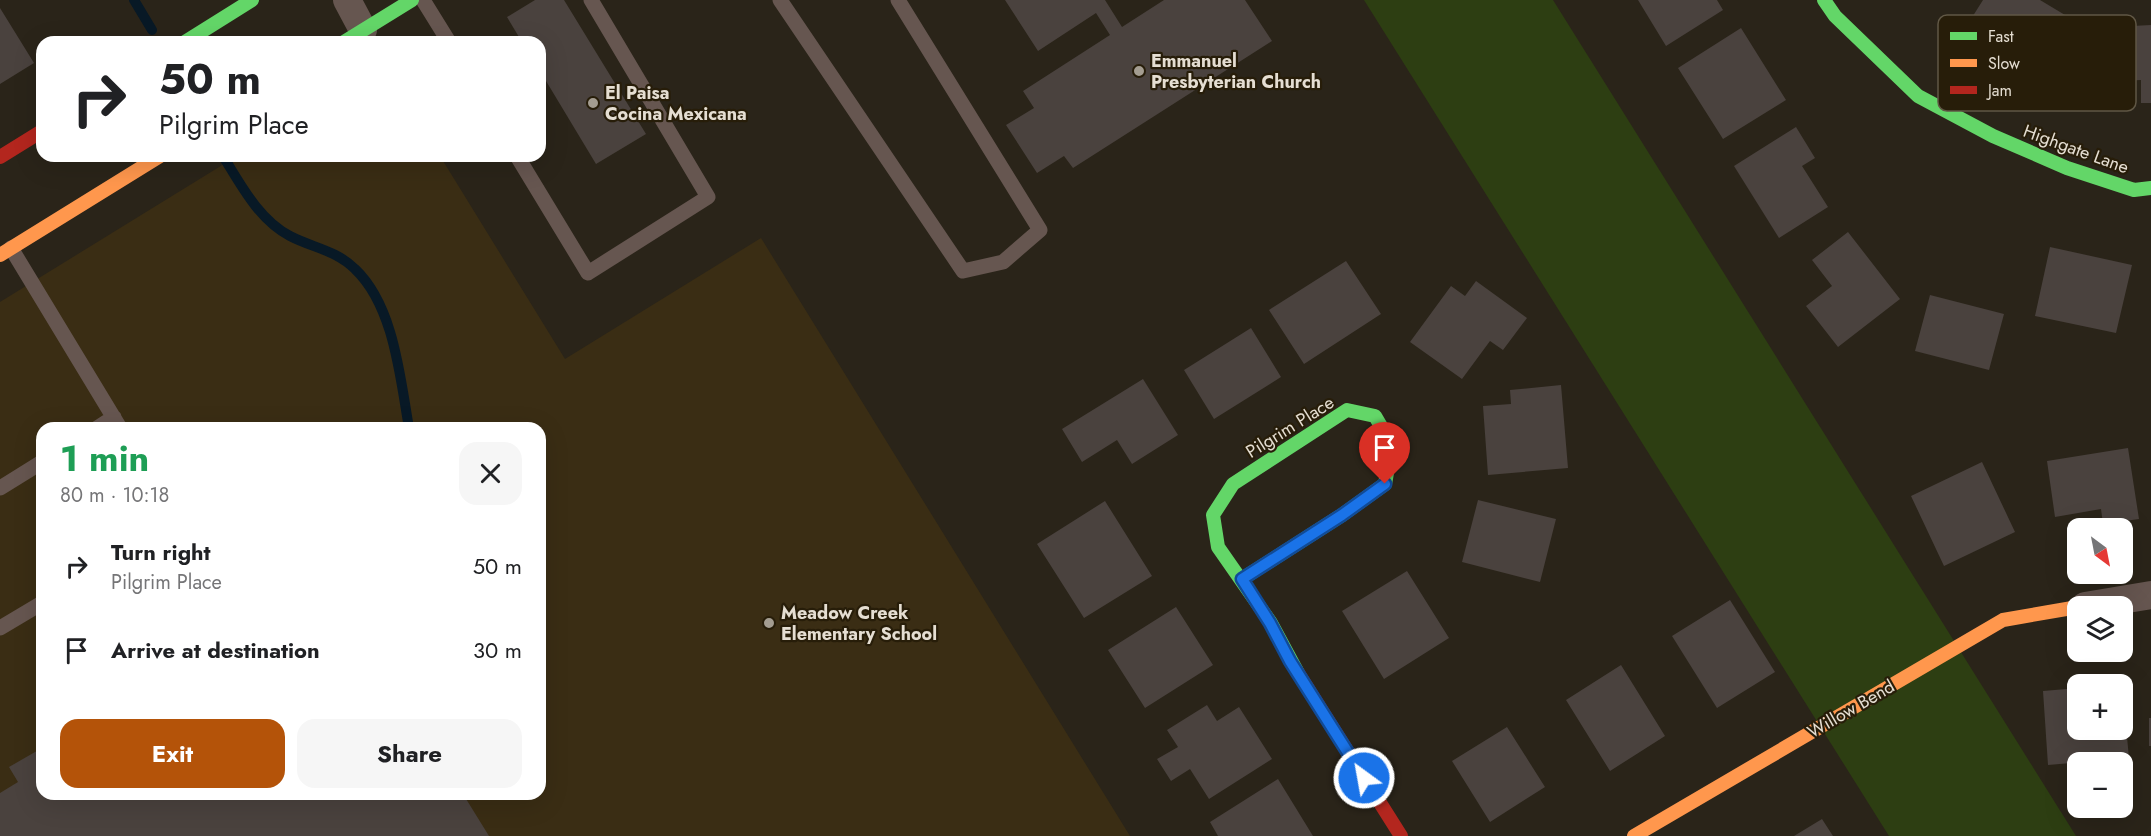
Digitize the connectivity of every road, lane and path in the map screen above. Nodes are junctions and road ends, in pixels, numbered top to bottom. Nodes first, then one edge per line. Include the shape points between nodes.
1 (252, 0) edge
2 (347, 0) edge
3 (412, 0) edge
4 (423, 0) edge
5 (591, 0) edge
6 (780, 0) edge
7 (898, 0) edge
8 (1824, 0) edge
9 (195, 36) edge
10 (354, 36) edge
11 (445, 36) edge
12 (1938, 107) edge
13 (1946, 111) edge
14 (36, 135) edge
15 (0, 157) edge
16 (150, 162) edge
17 (521, 162) edge
18 (2151, 188) edge
19 (6, 252) edge
20 (117, 422) edge
21 (36, 466) edge
22 (0, 488) edge
23 (1242, 579) junction
24 (2151, 595) edge
25 (2133, 598) edge
26 (36, 607) edge
27 (2067, 609) edge
28 (0, 628) edge
29 (1401, 836) edge
30 (1634, 836) edge

1 - 9 street
2 - 10 street
3 - 10 street
4 - 11 lane
5 - 17 lane via 708,197 588,273
6 - 7 lane via 963,271 1003,262 1040,230
8 - 12 street, Highgate Lane via 1835,16 1918,96
13 - 18 street, Highgate Lane via 2067,168 2134,190
14 - 15 street
16 - 19 street
19 - 20 lane
21 - 22 lane
23 - 23 street, Pilgrim Place via 1218,547 1213,515 1233,484 1347,410 1375,416 1392,445 1385,484
23 - 29 street, Pilgrim Place
24 - 25 street
26 - 28 lane
27 - 30 street, Willow Bend via 2003,620

